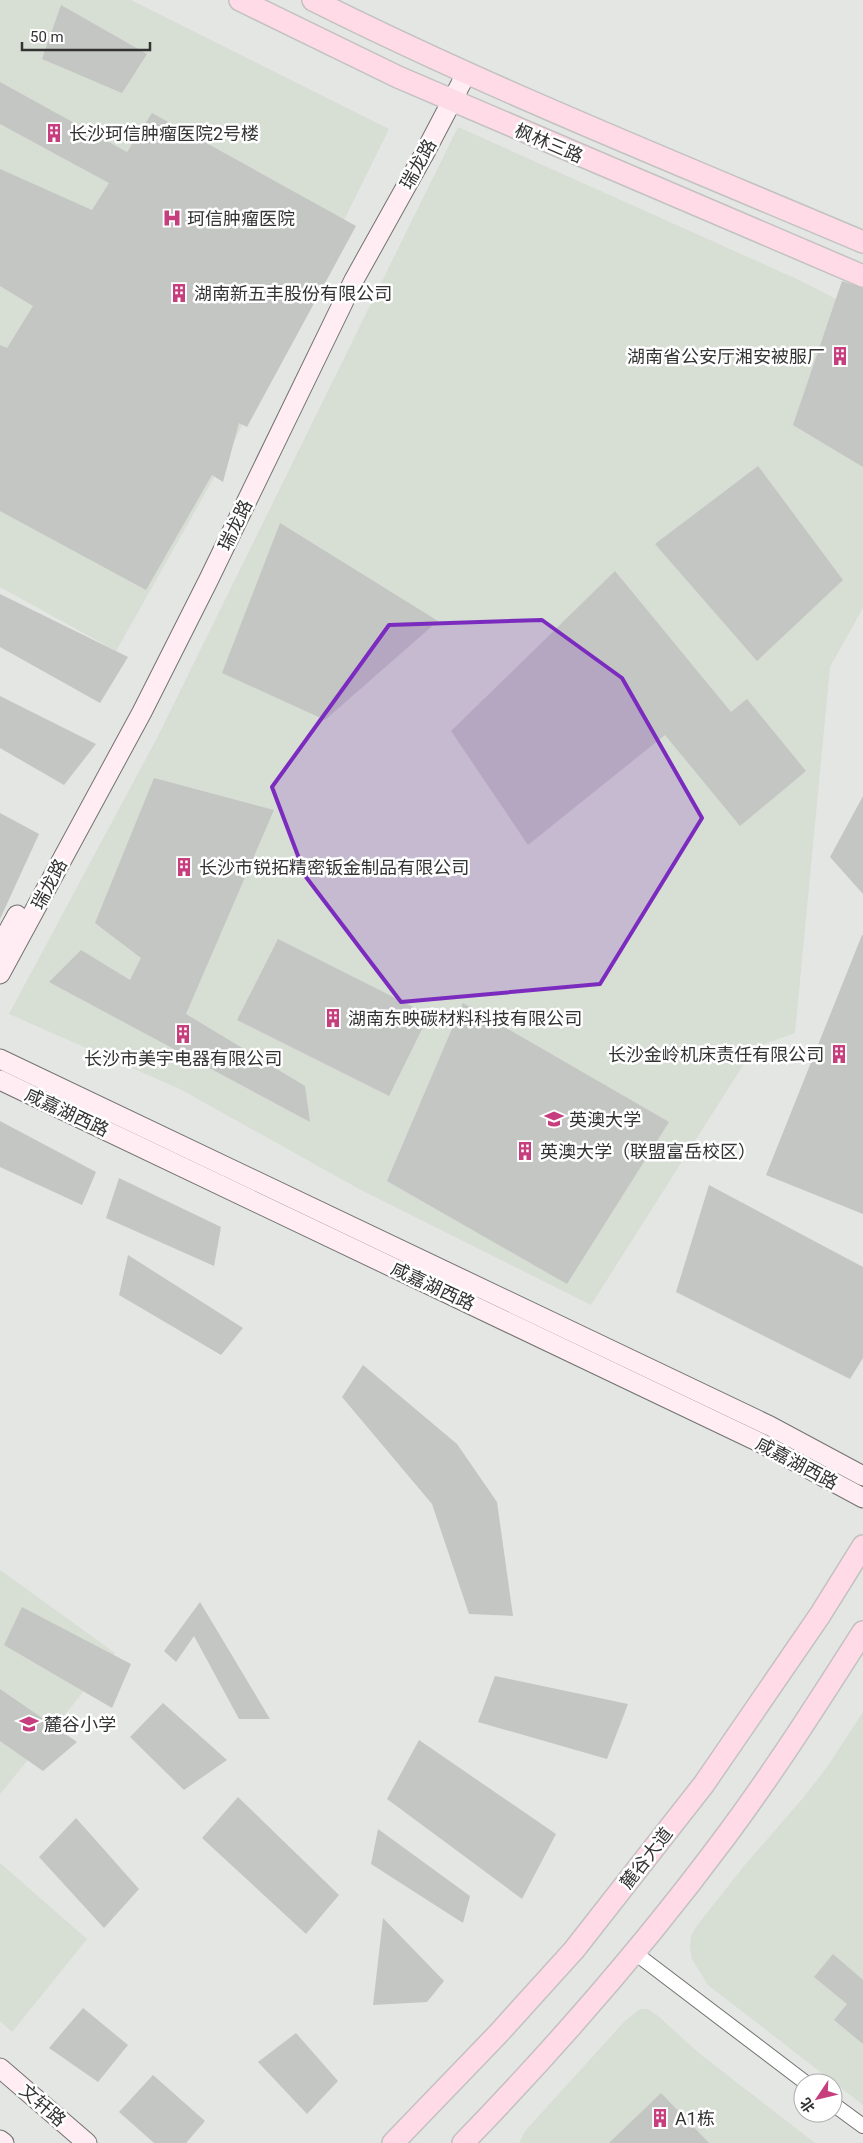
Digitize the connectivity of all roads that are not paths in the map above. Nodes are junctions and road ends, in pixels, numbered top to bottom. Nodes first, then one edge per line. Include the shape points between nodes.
1 (240, 0) edge
2 (314, 0) edge
3 (460, 71) junction
4 (446, 98) junction
5 (863, 242) edge
6 (863, 276) edge
7 (0, 946) edge
8 (0, 974) edge
9 (0, 1059) edge
10 (0, 1080) edge
11 (863, 1476) edge
12 (863, 1498) edge
13 (863, 1546) edge
14 (863, 1632) edge
15 (635, 1953) junction
16 (793, 2073) edge
17 (2, 2074) edge
18 (843, 2111) edge
19 (863, 2126) edge
20 (0, 2140) edge
21 (4, 2143) edge
22 (87, 2143) edge
23 (394, 2143) edge
24 (464, 2143) edge

1 - 4 main road, 枫林三路
2 - 3 main road, 枫林三路
3 - 4 main road, 瑞龙路
3 - 5 main road, 枫林三路
4 - 6 main road, 枫林三路
4 - 7 main road, 瑞龙路 via 342,276 132,706
4 - 8 main road, 瑞龙路 via 142,712
9 - 11 main road, 咸嘉湖西路 via 770,1426
10 - 12 main road, 咸嘉湖西路 via 761,1443
13 - 23 main road, 麓谷大道 via 815,1623 709,1776 580,1942
14 - 15 main road via 726,1836
15 - 16 street
15 - 24 main road via 598,1999
17 - 22 main road, 文轩路
18 - 19 street
20 - 21 main road

